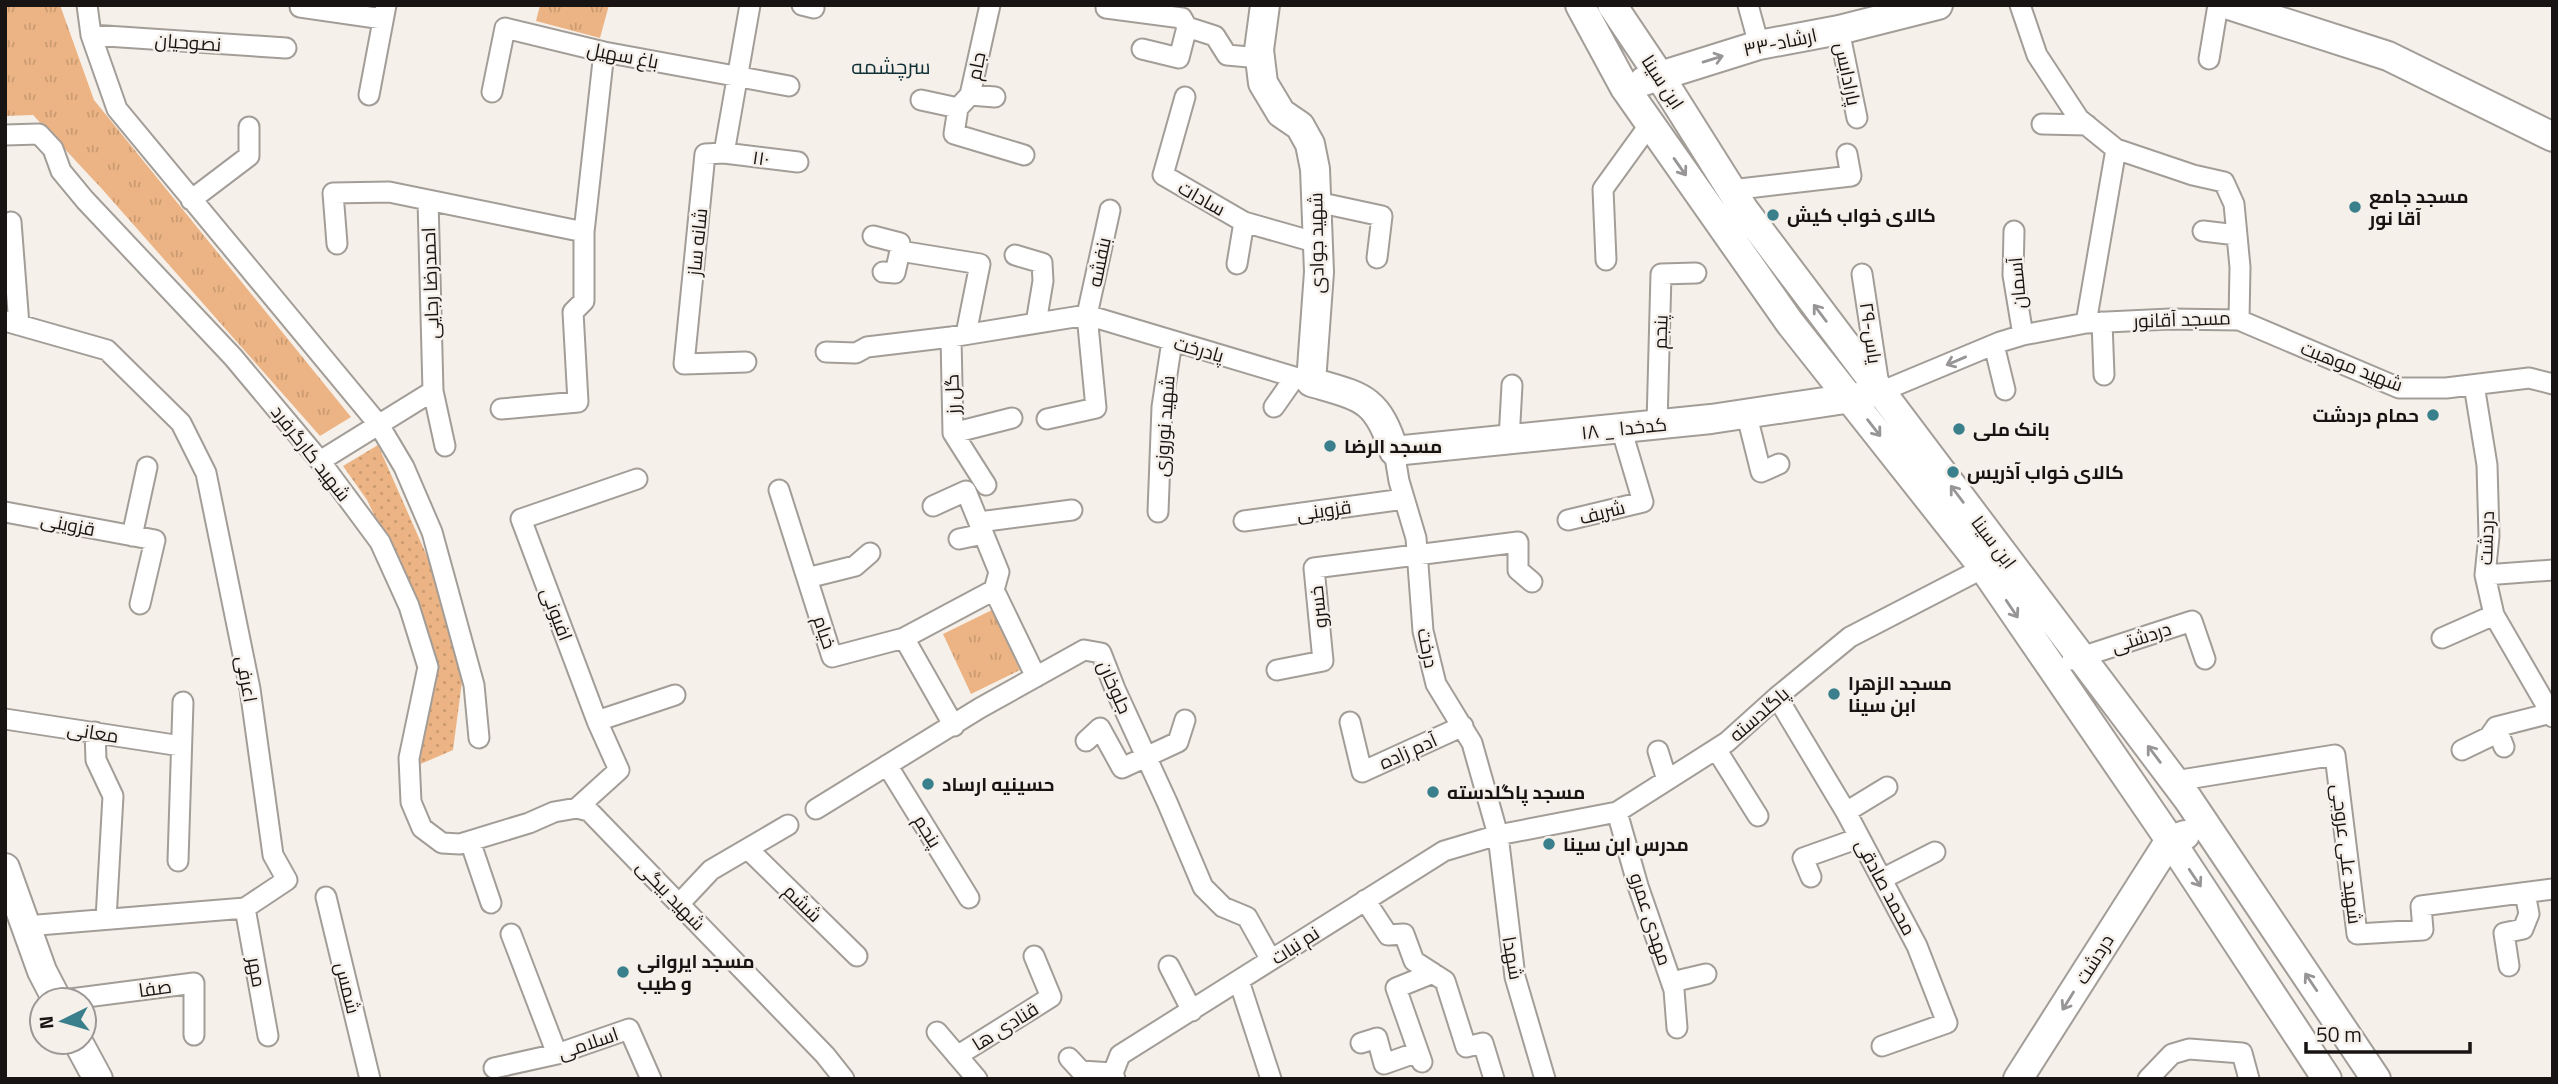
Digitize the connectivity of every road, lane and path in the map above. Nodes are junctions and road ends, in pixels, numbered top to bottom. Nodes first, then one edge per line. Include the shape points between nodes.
1 (88, 5) edge
2 (750, 5) edge
3 (990, 5) edge
4 (1265, 5) edge
5 (1580, 5) edge
6 (1612, 5) edge
7 (1748, 5) edge
8 (1938, 5) edge
9 (2020, 5) edge
10 (2218, 5) edge
11 (2229, 5) edge
12 (300, 7) dead end
13 (1106, 8) dead end
14 (384, 12) edge
15 (2279, 13) edge
16 (1184, 17) edge
17 (1839, 30) junction
18 (91, 35) junction
19 (1759, 45) junction
20 (286, 48) dead end
21 (1142, 49) dead end
22 (604, 52) junction
23 (1260, 58) junction
24 (2209, 59) dead end
25 (736, 75) junction
26 (1659, 75) junction
27 (789, 86) dead end
28 (1625, 88) junction
29 (492, 92) dead end
30 (369, 95) dead end
31 (995, 97) dead end
32 (1185, 97) dead end
33 (921, 100) dead end
34 (964, 101) junction
35 (1857, 118) dead end
36 (1650, 124) junction
37 (2042, 124) dead end
38 (2087, 125) junction
39 (248, 127) dead end
40 (5, 135) edge
41 (2553, 137) edge
42 (2116, 149) junction
43 (724, 153) junction
44 (1847, 154) dead end
45 (1024, 155) dead end
46 (798, 162) dead end
47 (1731, 190) junction
48 (191, 200) junction
49 (428, 200) junction
50 (1317, 202) junction
51 (1110, 210) dead end
52 (11, 222) dead end
53 (1244, 222) junction
54 (2014, 231) dead end
55 (2203, 231) dead end
56 (584, 232) junction
57 (2237, 235) junction
58 (873, 236) dead end
59 (1318, 243) junction
60 (337, 244) dead end
61 (900, 251) junction
62 (1015, 255) dead end
63 (1377, 258) dead end
64 (1606, 260) dead end
65 (1237, 264) dead end
66 (883, 272) dead end
67 (1696, 273) dead end
68 (1862, 274) dead end
69 (1087, 315) junction
70 (2239, 320) junction
71 (2094, 322) junction
72 (12, 323) edge
73 (1036, 323) junction
74 (2023, 335) junction
75 (958, 336) junction
76 (1172, 341) junction
77 (1994, 345) junction
78 (826, 352) dead end
79 (746, 362) dead end
80 (2104, 376) dead end
81 (1303, 379) junction
82 (2553, 384) edge
83 (1511, 385) dead end
84 (2474, 385) junction
85 (2005, 390) dead end
86 (433, 391) junction
87 (1880, 392) junction
88 (1852, 399) junction
89 (1274, 407) dead end
90 (501, 409) dead end
91 (1746, 412) junction
92 (1012, 418) dead end
93 (1047, 419) dead end
94 (379, 425) junction
95 (1657, 425) junction
96 (1621, 428) junction
97 (953, 433) junction
98 (1509, 440) junction
99 (445, 446) dead end
100 (1394, 451) junction
101 (320, 461) junction
102 (1779, 464) dead end
103 (147, 467) dead end
104 (637, 480) dead end
105 (986, 485) dead end
106 (779, 490) dead end
107 (1404, 499) junction
108 (933, 506) dead end
109 (1072, 510) dead end
110 (5, 512) edge
111 (1158, 512) dead end
112 (1568, 520) dead end
113 (1244, 521) dead end
114 (981, 528) junction
115 (132, 536) junction
116 (960, 539) dead end
117 (870, 553) dead end
118 (1418, 553) junction
119 (1994, 562) junction
120 (2553, 569) edge
121 (2485, 575) junction
122 (807, 578) junction
123 (1532, 583) dead end
124 (994, 590) junction
125 (141, 604) dead end
126 (2494, 615) junction
127 (904, 638) junction
128 (2442, 638) dead end
129 (2080, 656) junction
130 (2205, 659) dead end
131 (2052, 668) junction
132 (1278, 670) dead end
133 (1036, 677) junction
134 (675, 695) dead end
135 (1777, 697) junction
136 (183, 702) dead end
137 (2552, 715) edge
138 (5, 719) edge
139 (1185, 720) dead end
140 (597, 721) junction
141 (1350, 722) dead end
142 (954, 726) junction
143 (1462, 726) junction
144 (2496, 727) junction
145 (95, 732) junction
146 (479, 738) dead end
147 (1086, 741) dead end
148 (181, 746) junction
149 (2504, 747) dead end
150 (1716, 749) junction
151 (2462, 750) dead end
152 (1658, 751) dead end
153 (1146, 756) junction
154 (887, 765) junction
155 (1667, 780) junction
156 (2175, 782) junction
157 (1887, 787) dead end
158 (577, 808) junction
159 (816, 808) dead end
160 (1846, 811) junction
161 (1616, 812) junction
162 (1758, 816) dead end
163 (788, 825) dead end
164 (2208, 828) junction
165 (1498, 835) junction
166 (1859, 838) junction
167 (2170, 840) junction
168 (465, 842) junction
169 (749, 850) junction
170 (1935, 852) dead end
171 (178, 861) dead end
172 (5, 868) edge
173 (1811, 877) dead end
174 (1882, 879) junction
175 (2553, 889) edge
176 (2525, 893) junction
177 (326, 897) dead end
178 (969, 898) dead end
179 (1365, 900) junction
180 (491, 903) dead end
181 (679, 904) junction
182 (245, 908) junction
183 (106, 919) junction
184 (26, 926) junction
185 (511, 934) dead end
186 (857, 956) dead end
187 (1034, 956) dead end
188 (1271, 960) junction
189 (2509, 965) dead end
190 (1169, 966) dead end
191 (1433, 973) junction
192 (1706, 974) dead end
193 (1239, 981) junction
194 (1672, 982) junction
195 (50, 986) edge
196 (98, 995) edge
197 (1192, 1012) junction
198 (1678, 1028) dead end
199 (937, 1032) dead end
200 (194, 1035) dead end
201 (268, 1036) dead end
202 (1361, 1043) dead end
203 (1882, 1046) dead end
204 (557, 1054) junction
205 (86, 1056) edge
206 (957, 1056) junction
207 (1069, 1058) dead end
208 (494, 1068) dead end
209 (1114, 1076) edge
210 (98, 1079) edge
211 (370, 1079) edge
212 (652, 1079) edge
213 (844, 1079) edge
214 (977, 1079) edge
215 (1271, 1079) edge
216 (1494, 1079) edge
217 (1545, 1079) edge
218 (2018, 1079) edge
219 (2148, 1079) edge
220 (2249, 1079) edge
221 (2328, 1079) edge
222 (2376, 1079) edge

1 - 18 street
2 - 25 street
3 - 34 street, جام
4 - 23 main road, شهید جوادی
5 - 28 main road, ابن سینا
6 - 26 main road, ابن سینا
7 - 19 street
8 - 17 main road, ۳۳-ارشاد
9 - 38 street, مسجد آقانور via 2037,55
10 - 24 street
11 - 15 main road
12 - 14 street
13 - 16 street
14 - 30 street
15 - 41 main road via 2388,56
16 - 21 street via 1179,58
16 - 23 street via 1215,36 1227,55
17 - 19 main road, ۳۳-ارشاد
17 - 35 street, پارادایس
18 - 20 street, نصوحیان
18 - 48 street via 117,109
26 -> 19 main road, ۳۳-ارشاد
22 - 25 street, باغ سهیل
22 - 29 street, باغ سهیل via 505,28
22 - 56 street
23 - 50 main road, شهید جوادی via 1263,83 1281,113 1300,126 1310,144
25 - 27 street, باغ سهیل
25 - 43 street
26 - 28 main road, ۳۳-ارشاد
26 - 47 main road, ابن سینا
28 - 36 main road, ابن سینا
31 - 34 street
32 - 53 street, سادات via 1163,175
33 - 34 street
34 - 45 street, جام via 954,134
36 - 64 street via 1603,189
36 -> 88 main road, ابن سینا via 1790,323
37 - 38 street
38 - 42 street, مسجد آقانور
39 - 48 street via 249,156
40 - 101 street, شهید کارگرفرد via 39,134 53,149 61,171 233,358
42 - 57 street, مسجد آقانور via 2224,182 2234,204
42 - 71 street
43 - 46 street, ۱۱۰
43 - 79 street, شانه ساز via 705,154 684,364
44 - 47 street via 1851,176
87 -> 47 main road, ابن سینا
48 - 94 street
49 - 56 street, احمدرضا رجایی
49 - 60 street via 390,192 333,193
49 - 86 street, احمدرضا رجایی
50 - 59 main road, شهید جوادی
50 - 63 street via 1382,216
51 - 69 street, بنفشه
52 - 72 street
53 - 59 street, سادات
53 - 65 street
54 - 74 street, آسمان via 2014,275
55 - 57 street
56 - 90 street via 584,301 573,312 578,402
57 - 70 street, مسجد آقانور
58 - 61 street via 900,243
59 - 81 main road, شهید جوادی via 1319,272
61 - 66 street via 895,273
61 - 75 street, گل رز via 980,264
62 - 73 street via 1042,263
67 - 95 street, پنجم via 1661,274
68 - 87 street, ۲۹-یاس
69 - 73 street
69 - 76 street, پادرخت
69 - 93 street, بنفشه via 1096,408
70 - 71 street, مسجد آقانور
70 - 84 street, شهید موهبت via 2399,388
71 - 74 street, مسجد آقانور
71 - 80 street
72 - 182 street, اعرفی via 107,350 181,423 206,473 250,690 273,855 287,880
73 - 75 street
74 - 77 street, مسجد آقانور
75 - 78 street via 867,346 856,353
75 - 97 street, گل رز
76 - 81 street, پادرخت
76 - 111 street, شهید نوروزی via 1162,407
77 - 85 street
77 -> 87 street, مسجد آقانور
81 - 89 street
81 - 100 main road via 1357,396 1374,407
82 - 84 street, شهید موهبت via 2529,377
83 - 98 street
84 - 121 street, دردشت via 2487,465
86 - 94 street
86 - 99 street, احمدرضا رجایی
87 - 88 main road, ۱۸ _ کدخدا
119 -> 87 main road, ابن سینا
88 - 91 main road, ۱۸ _ کدخدا
88 -> 119 main road, ابن سینا
91 - 95 main road, ۱۸ _ کدخدا
91 - 102 street via 1761,472
92 - 97 street
94 - 101 street
94 - 146 street via 404,467 432,532 474,685
95 - 96 main road, ۱۸ _ کدخدا
96 - 98 main road, ۱۸ _ کدخدا
96 - 112 street, شریف via 1643,502
97 - 105 street, گل رز
98 - 100 main road, ۱۸ _ کدخدا
100 - 107 street, درخت
101 - 168 street, شهید کارگرفرد via 380,542 409,606 428,667 410,758 411,802 422,828 442,844
103 - 115 street
104 - 140 street, افیونی via 521,519
106 - 122 street, خیام
107 - 113 street, قزوینی
107 - 118 street, درخت
108 - 114 street via 966,491
109 - 114 street
110 - 115 street, قزوینی
114 - 116 street
114 - 124 street via 999,572
115 - 125 street, قزوینی via 155,540
117 - 122 street via 855,566
118 - 123 street via 1518,542 1518,570
118 - 132 street, خسرو via 1314,568 1323,661
118 - 143 street, درخت via 1423,631 1436,684
119 - 129 main road, ابن سینا
119 -> 131 main road, ابن سینا
119 - 135 street, پاگلدسته via 1850,638
120 - 121 street
121 - 126 street, دردشت
122 - 127 street, خیام via 832,657
124 - 127 street
124 - 133 street
126 - 128 street
126 - 137 street, دردشت
127 - 142 street
129 - 130 street, دردشتی via 2192,621
129 - 131 street, دردشتی
156 -> 129 main road, ابن سینا
131 - 167 main road, ابن سینا
133 - 142 street, جلوخان
133 - 153 street, جلوخان via 1084,650 1101,653
134 - 140 street
135 - 150 street, پاگلدسته
135 - 160 street, محمد صادقی
136 - 148 street
137 - 144 street
138 - 145 street, معانی
139 - 153 street via 1178,742
140 - 158 street, افیونی via 619,770
141 - 143 street, آدم زاده via 1362,772
142 - 154 street, جلوخان
143 - 165 street, درخت via 1472,743
144 - 149 street
144 - 151 street via 2489,737
145 - 148 street, معانی
145 - 183 street via 96,760 113,796
147 - 153 street via 1100,729 1122,768
148 - 171 street
150 - 155 street, پاگلدسته
150 - 162 street
152 - 155 street
153 - 188 street, جلوخان via 1203,887 1223,907 1247,917
154 - 159 street, جلوخان
154 - 178 street, پنجم
155 - 161 street, پاگلدسته
156 - 164 main road, ابن سینا
156 - 176 street, شهید علی عروجی via 2335,755 2357,934 2423,930 2421,906
157 - 160 street
158 - 168 street
158 - 181 street, شهید بیگی via 589,811
160 - 166 street, محمد صادقی
161 - 165 street, پاگلدسته
161 - 194 street, مهدی عمرو
163 - 169 street
164 - 167 main road
222 -> 164 main road, ابن سینا
165 - 179 street, نم نبات via 1444,851
165 - 217 street, شهدا via 1515,977
166 - 173 street via 1803,858
166 - 174 street, محمد صادقی
167 -> 218 main road, دردشت
167 -> 221 main road, ابن سینا
168 - 180 street
169 - 181 street via 711,870
169 - 186 street, ششم
170 - 174 street
172 - 184 main road
174 - 203 street, محمد صادقی via 1917,946 1947,1023
175 - 176 street, شهید علی عروجی
176 - 189 street via 2529,914 2523,929 2504,933
177 - 211 street, شمس
179 - 188 street, نم نبات
179 - 191 street via 1388,935 1404,934 1414,961
181 - 213 street, شهید بیگی
182 - 183 street, اعرفی
182 - 201 street, مهر
183 - 184 street, اعرفی
184 - 195 main road
185 - 204 street
187 - 206 street, قنادی ها via 1051,997
188 - 193 street, نم نبات
190 - 197 street
191 - 202 street via 1396,988 1420,1057 1384,1064 1377,1038
191 - 216 street via 1445,981 1466,1047 1483,1043
192 - 194 street
193 - 197 street, نم نبات
193 - 215 street
194 - 198 street, مهدی عمرو
196 - 200 street, صفا via 194,983
197 - 209 street, نم نبات via 1120,1055
199 - 206 street
204 - 208 street, اسلامی
204 - 212 street, اسلامی via 629,1029
205 - 210 main road
206 - 214 street
207 - 209 street via 1081,1071
219 - 220 street via 2172,1054 2189,1049 2242,1053

